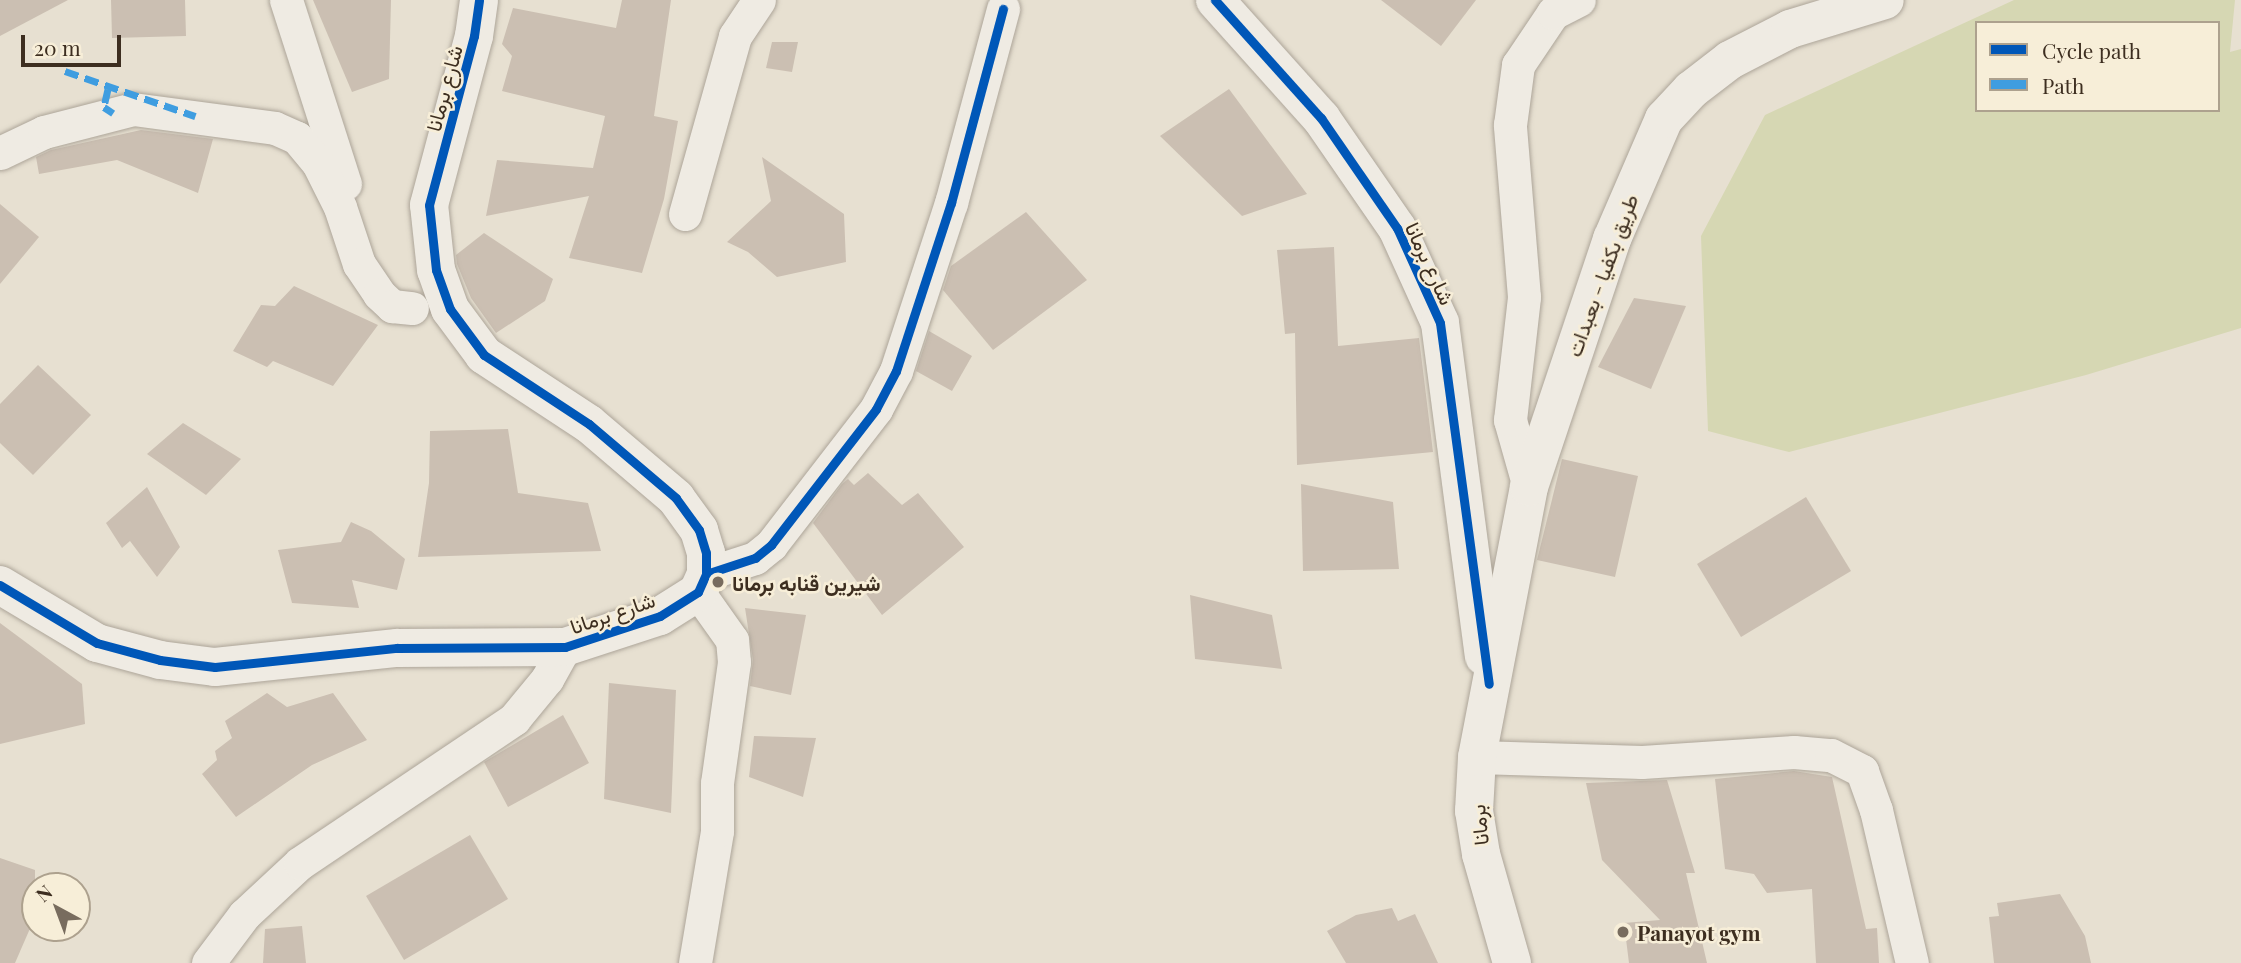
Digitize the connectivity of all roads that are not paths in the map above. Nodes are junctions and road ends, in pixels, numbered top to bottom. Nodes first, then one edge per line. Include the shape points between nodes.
1 (286, 0) edge
2 (479, 0) edge
3 (759, 0) edge
4 (1214, 0) edge
5 (1579, 0) edge
6 (1885, 0) edge
7 (1003, 9) dead end
8 (0, 153) edge
9 (685, 214) dead end
10 (412, 309) junction
11 (484, 355) junction
12 (1529, 487) junction
13 (702, 583) junction
14 (0, 585) edge
15 (565, 647) junction
16 (1489, 684) junction
17 (1477, 757) junction
18 (208, 963) edge
19 (695, 963) edge
20 (1512, 963) edge
21 (1912, 963) edge

1 - 10 street via 356,218 381,267
2 - 11 street, شارع برمانا via 474,36 429,205 436,270 450,309
3 - 9 street via 735,36
4 - 16 street, شارع برمانا via 1328,129 1397,228 1440,323
5 - 12 street via 1553,13 1518,65 1510,125 1524,297 1510,420
6 - 12 street, طريق بكفيا - بعبدات via 1790,29 1730,60 1664,118 1612,239
7 - 13 street via 951,203 896,371 876,410 771,545 755,558
8 - 10 street via 44,132 133,109 275,128 297,138 318,163 340,207 359,264 379,294 392,306
10 - 11 street
11 - 13 street, شارع برمانا via 589,424 676,498 699,530
12 - 16 street, طريق بكفيا - بعبدات
13 - 15 street, شارع برمانا via 660,616
13 - 19 street via 732,640 734,662 718,783 717,831
14 - 15 street, شارع برمانا via 97,643 160,660 215,667 272,665 397,648
15 - 18 street via 514,719 300,863 244,915
16 - 17 street, برمانا
17 - 20 street, برمانا via 1474,811 1480,853
17 - 21 street via 1642,762 1794,752 1831,755 1862,771

